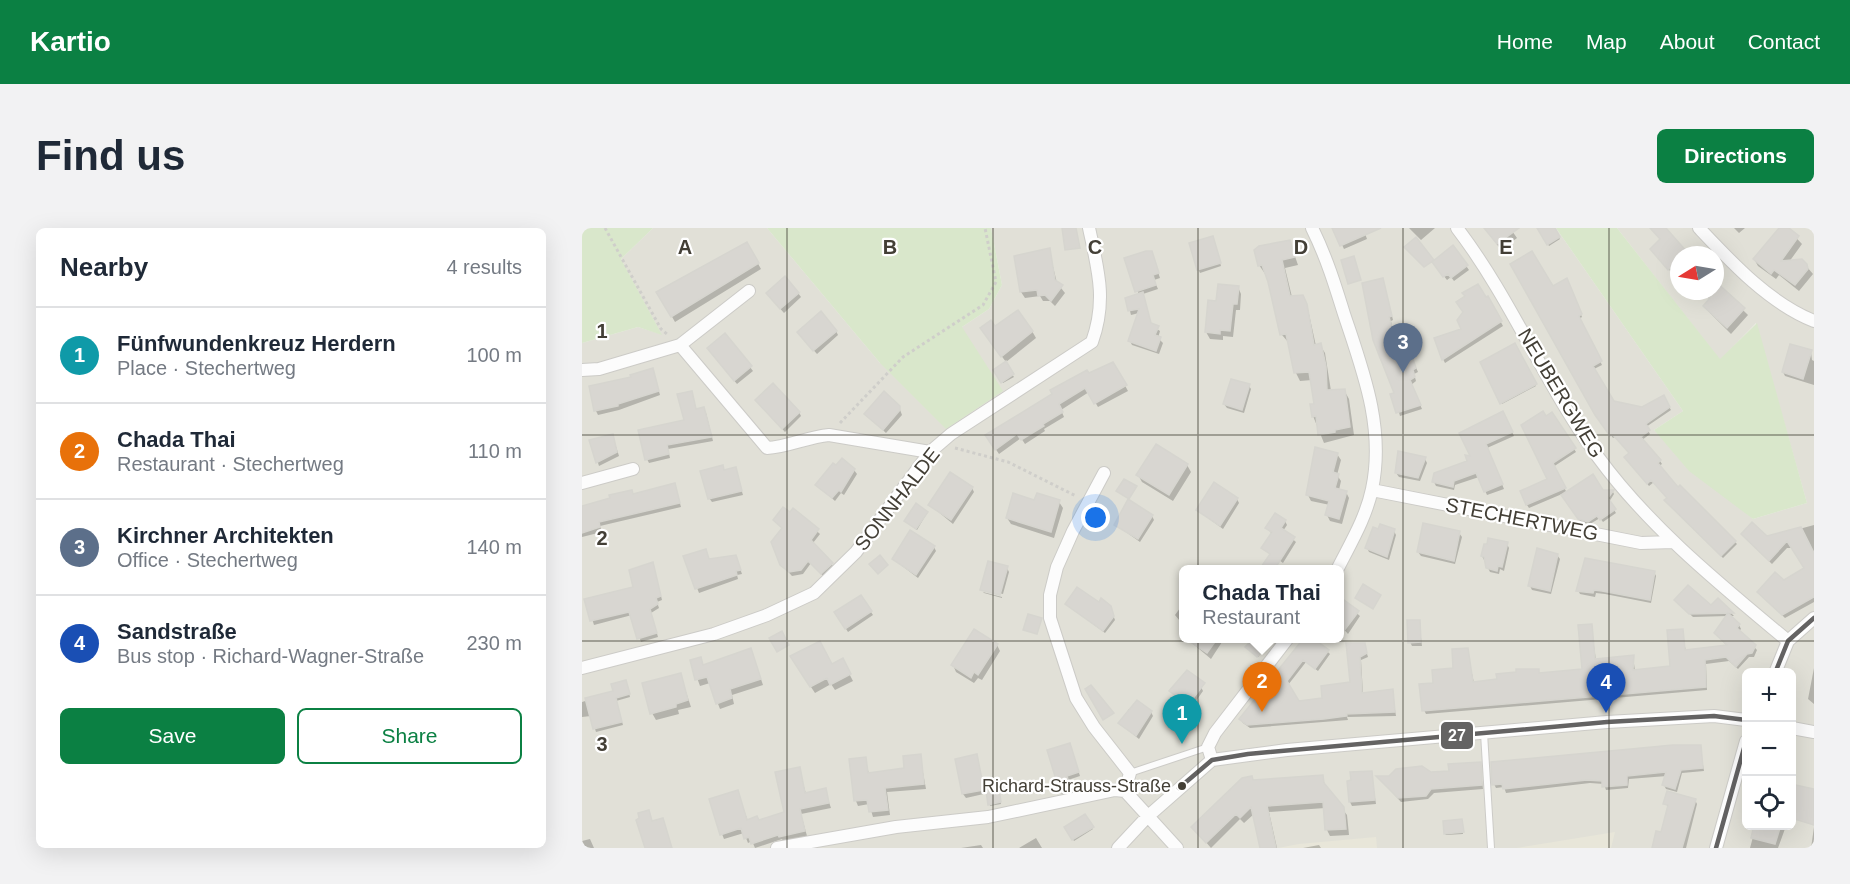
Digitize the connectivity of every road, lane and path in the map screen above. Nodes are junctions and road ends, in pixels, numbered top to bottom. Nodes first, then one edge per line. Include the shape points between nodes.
1 (605, 228) edge
2 (985, 228) edge
3 (1089, 228) edge
4 (1312, 228) edge
5 (1457, 228) edge
6 (1699, 228) edge
7 (749, 291) dead end
8 (1814, 321) edge
9 (661, 329) dead end
10 (680, 345) junction
11 (582, 370) edge
12 (829, 435) junction
13 (959, 448) dead end
14 (930, 452) junction
15 (633, 469) dead end
16 (1104, 472) dead end
17 (582, 483) edge
18 (1372, 490) junction
19 (1088, 502) junction
20 (1673, 542) junction
21 (1340, 565) edge
22 (1814, 618) edge
23 (1788, 641) junction
24 (1285, 643) edge
25 (1776, 668) edge
26 (582, 669) edge
27 (1742, 719) edge
28 (1796, 729) edge
29 (1814, 732) edge
30 (1484, 733) junction
31 (1208, 747) junction
32 (1742, 755) edge
33 (1212, 760) junction
34 (1130, 773) junction
35 (1125, 791) junction
36 (1146, 818) junction
37 (777, 848) edge
38 (1118, 848) edge
39 (1177, 848) edge
40 (1491, 848) edge
41 (1716, 848) edge

1 - 9 path
2 - 12 path via 996,282 983,305 903,357
3 - 14 street, SONNHALDE via 1102,289 1100,321 1092,342 951,434
4 - 18 street via 1323,250 1369,394 1376,438
5 - 20 street, NEUBERGWEG via 1485,264 1578,428 1622,488
6 - 8 street via 1765,291 1800,316
7 - 10 street
10 - 11 street via 599,369
10 - 12 street via 767,448
12 - 14 street
13 - 19 path via 1008,462
14 - 26 street, SONNHALDE via 856,552 814,592 767,615 714,634
15 - 17 street
16 - 19 street
18 - 20 street, STECHERTWEG via 1641,543
18 - 21 street
19 - 34 street via 1058,567 1050,595 1050,618 1076,698
20 - 23 street, NEUBERGWEG
22 - 23 street
23 - 25 street
24 - 31 street
27 - 30 street via 1701,716
28 - 29 street
30 - 33 street
30 - 40 lane
31 - 33 street
31 - 34 lane
32 - 41 street
33 - 36 street
34 - 35 street
35 - 36 street
35 - 37 street via 988,817 896,827
36 - 38 street
36 - 39 street

